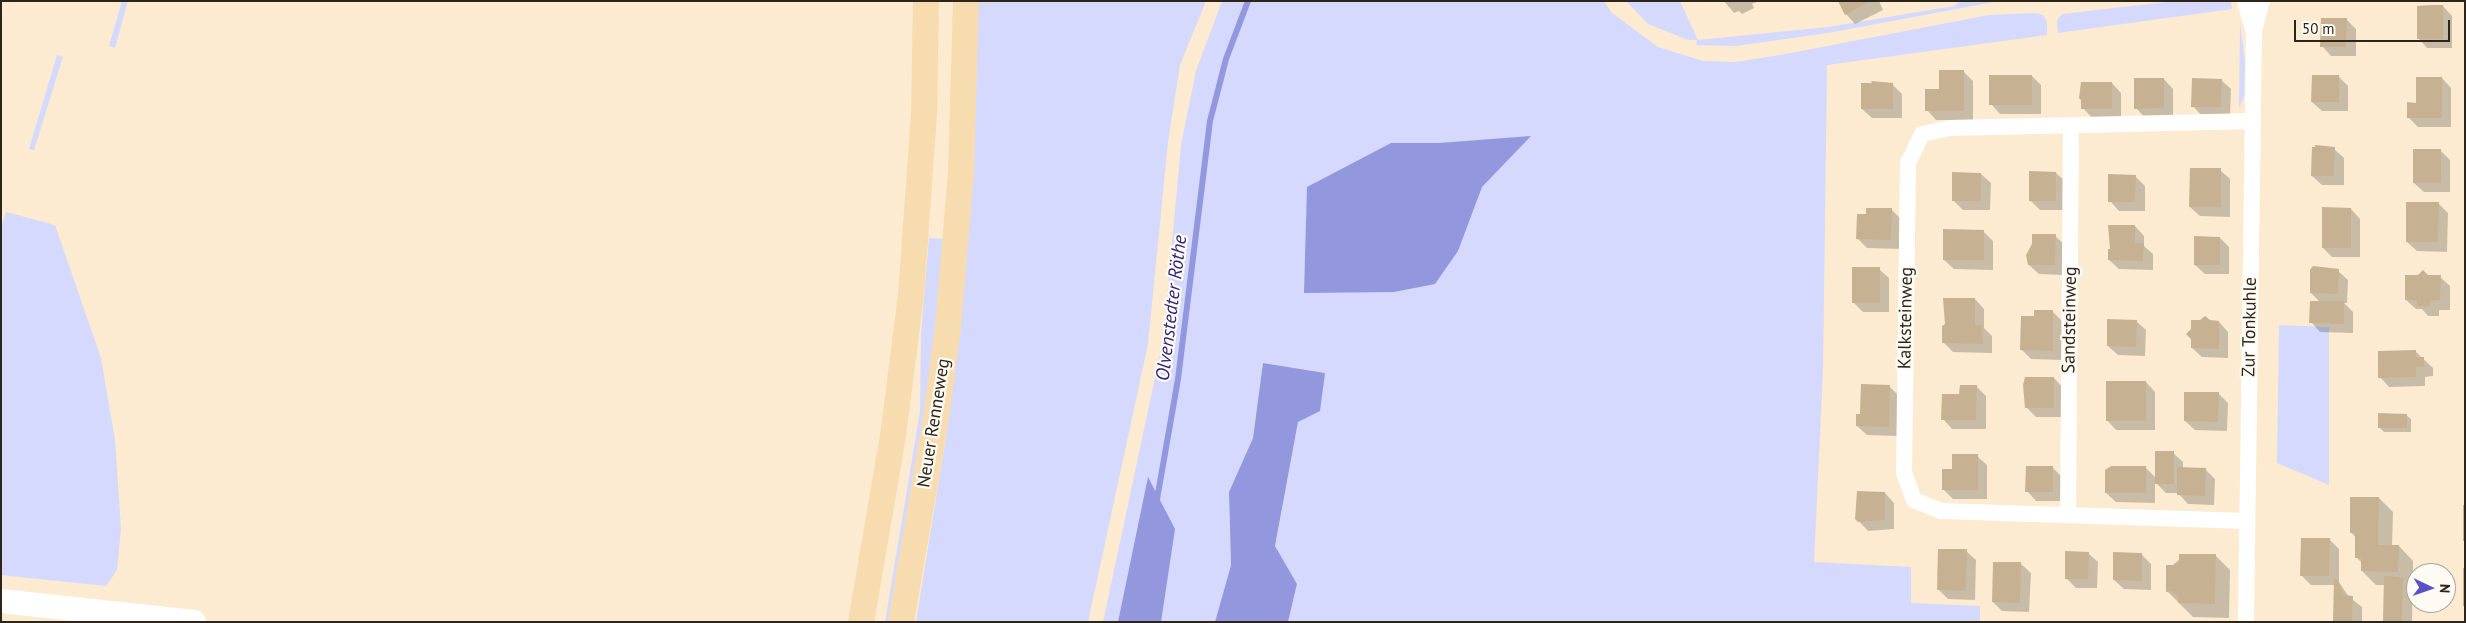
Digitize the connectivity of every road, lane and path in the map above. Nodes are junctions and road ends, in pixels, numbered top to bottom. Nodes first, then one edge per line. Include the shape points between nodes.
1 (926, 1) edge
2 (966, 1) edge
3 (2245, 1) edge
4 (2262, 1) edge
5 (2254, 33) junction
6 (2253, 121) junction
7 (2071, 125) junction
8 (2068, 516) junction
9 (2247, 521) junction
10 (1, 602) edge
11 (194, 622) edge
12 (861, 622) edge
13 (901, 622) edge
14 (2246, 622) edge

1 - 12 main road via 924,114 910,311 893,436
2 - 13 main road, Neuer Renneweg via 958,223 948,327
3 - 5 street, Zur Tonkuhle
4 - 5 street, Zur Tonkuhle
5 - 6 street, Zur Tonkuhle
6 - 7 street, Kalksteinweg
6 - 9 street, Zur Tonkuhle
7 - 8 street, Sandsteinweg
7 - 8 street, Kalksteinweg via 1950,128 1922,134 1908,163 1904,473 1914,500 1941,511
8 - 9 street, Kalksteinweg
9 - 14 street, Zur Tonkuhle
10 - 11 main road

